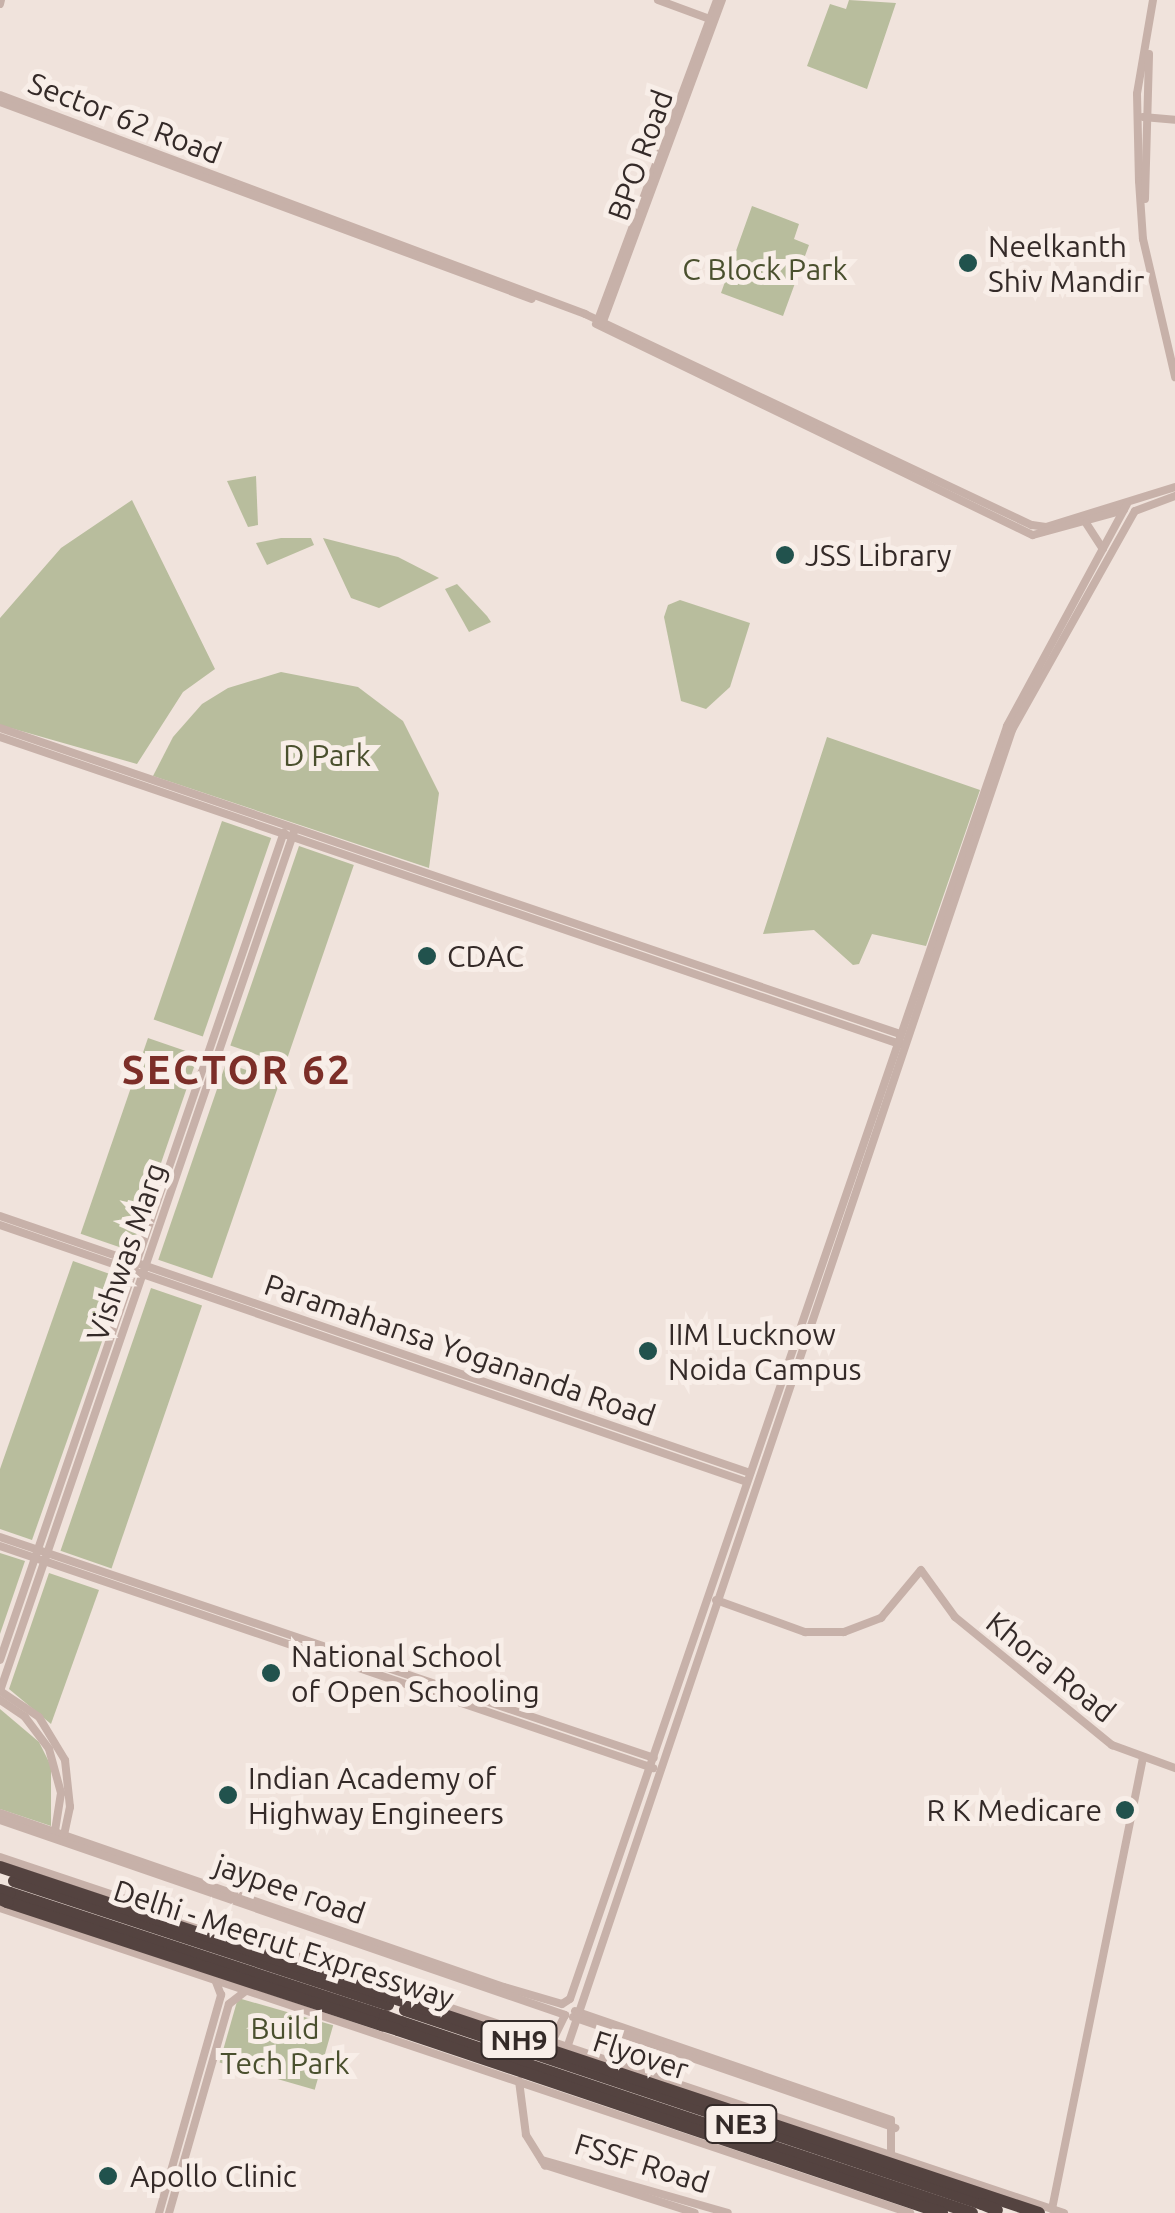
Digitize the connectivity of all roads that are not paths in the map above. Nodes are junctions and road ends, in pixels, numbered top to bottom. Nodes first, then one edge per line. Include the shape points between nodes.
1 (658, 0) edge
2 (672, 0) edge
3 (720, 0) edge
4 (1155, 0) edge
5 (713, 18) junction
6 (0, 99) edge
7 (1143, 118) junction
8 (1175, 120) edge
9 (600, 323) junction
10 (1175, 359) edge
11 (1175, 377) edge
12 (1175, 487) edge
13 (1175, 496) edge
14 (1125, 507) junction
15 (1086, 523) junction
16 (1102, 554) junction
17 (0, 728) edge
18 (0, 737) edge
19 (290, 831) junction
20 (902, 1040) junction
21 (0, 1216) edge
22 (0, 1224) edge
23 (114, 1263) junction
24 (140, 1268) junction
25 (124, 1299) junction
26 (753, 1479) junction
27 (0, 1537) edge
28 (0, 1546) edge
29 (41, 1555) junction
30 (716, 1600) junction
31 (0, 1660) edge
32 (0, 1691) edge
33 (0, 1700) edge
34 (1143, 1758) junction
35 (655, 1763) junction
36 (1175, 1768) edge
37 (0, 1817) edge
38 (59, 1834) junction
39 (6, 1861) edge
40 (180, 1879) junction
41 (3, 1892) edge
42 (215, 1979) junction
43 (488, 1985) junction
44 (397, 1987) junction
45 (247, 1990) junction
46 (410, 1991) junction
47 (574, 2014) junction
48 (381, 2034) junction
49 (394, 2038) junction
50 (553, 2040) junction
51 (568, 2045) junction
52 (519, 2081) junction
53 (891, 2153) junction
54 (542, 2160) junction
55 (642, 2184) junction
56 (1000, 2191) junction
57 (638, 2195) junction
58 (892, 2209) edge
59 (990, 2211) edge
60 (1045, 2211) edge
61 (159, 2213) edge
62 (168, 2213) edge
63 (695, 2213) edge
64 (728, 2213) edge
65 (910, 2213) edge
66 (942, 2213) edge
67 (1064, 2213) edge

1 - 5 street
2 - 5 street
3 - 5 street, BPO Road
4 - 7 street
4 - 11 street via 1137,94 1138,181 1143,239
5 - 9 street, BPO Road
6 - 9 street, Sector 62 Road
7 - 8 street
7 - 10 street via 1148,239
9 - 14 street via 1032,526
9 - 15 street via 1027,532 1051,535
12 - 14 street
13 - 20 street via 1135,511 1020,711
14 - 15 street
14 - 16 street
15 - 16 street
16 - 20 street via 1007,726
17 - 19 street
18 - 19 street
19 - 20 street
19 - 24 street, Vishwas Marg
20 - 26 street
21 - 24 street
22 - 23 street
23 - 24 street
23 - 25 street
24 - 25 street, Vishwas Marg
24 - 26 street, Paramahansa Yogananda Road
24 - 29 street, Vishwas Marg
25 - 29 street, Vishwas Marg
26 - 30 street
26 - 35 street
27 - 29 street
28 - 29 street
29 - 31 street, Vishwas Marg
29 - 32 street, Vishwas Marg
29 - 35 street
30 - 34 street, Khora Road via 805,1632 844,1632 881,1618 922,1570 966,1626 1119,1750
30 - 35 street
32 - 38 street via 39,1718 65,1760 70,1807
33 - 38 street via 25,1716 49,1749 61,1793
34 - 36 street, Khora Road
34 - 60 street
35 - 43 street via 567,2003
35 - 47 street
37 - 38 street, jaypee road
37 - 40 street
38 - 40 street, jaypee road
39 - 41 street
39 - 41 street
39 - 44 street
39 - 60 highway, Flyover / NH9, bridge
40 - 43 street
41 - 42 street
41 - 59 highway, Delhi - Meerut Expressway / NE3, bridge via 403,2016
41 - 66 highway, bridge
42 - 45 street
42 - 61 street via 221,1995
43 - 50 street via 565,2015
44 - 46 street
44 - 48 street
45 - 48 street
45 - 62 street via 229,2004
46 - 49 street
46 - 50 street
47 - 51 street
47 - 53 street via 893,2124
48 - 49 street
49 - 52 street
50 - 51 street
51 - 53 street
52 - 54 street, FSSF Road via 526,2136
52 - 58 street
53 - 56 street
54 - 55 street, FSSF Road
54 - 57 street, FSSF Road
55 - 57 street
55 - 64 street, FSSF Road
56 - 59 street
56 - 60 street
57 - 63 street, FSSF Road
58 - 65 street
60 - 67 street

